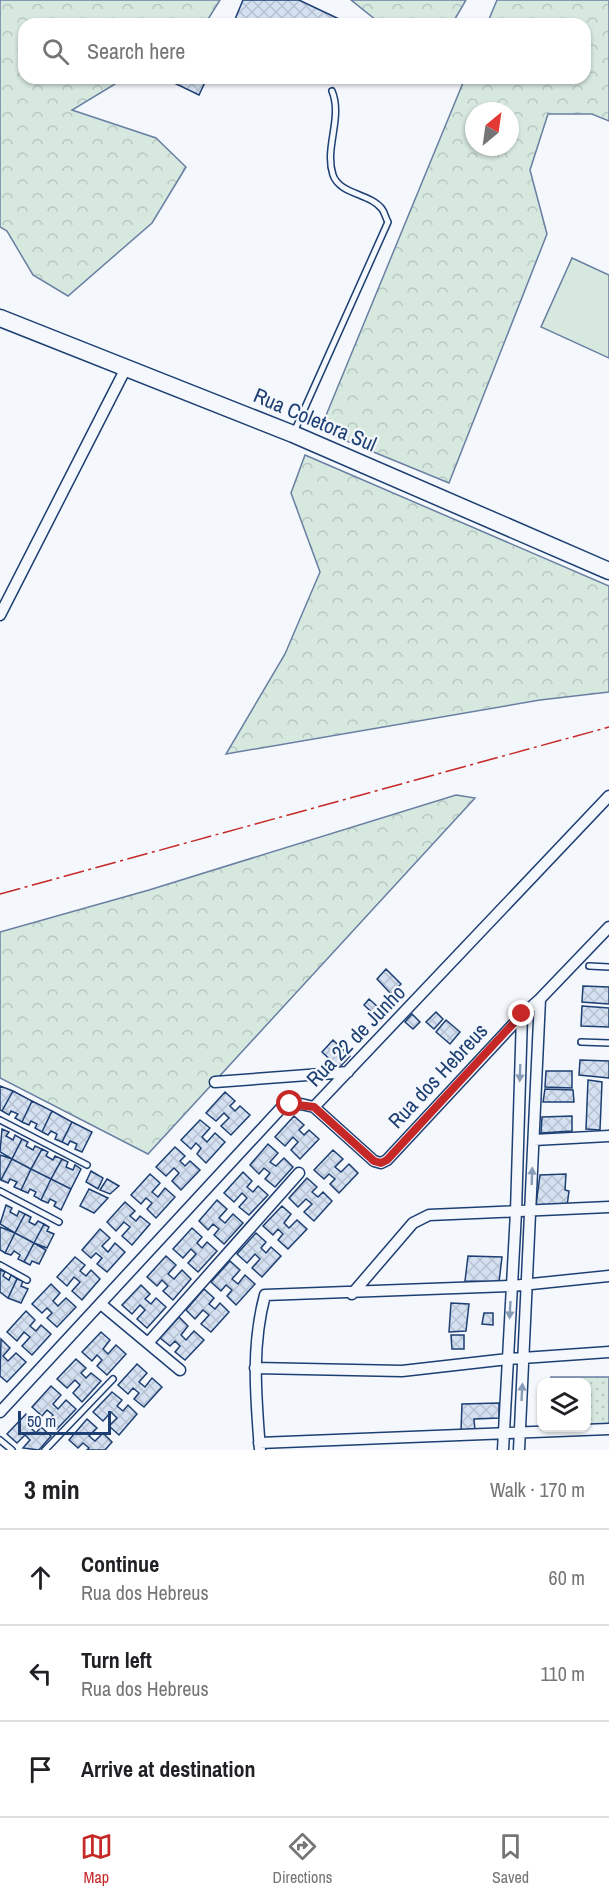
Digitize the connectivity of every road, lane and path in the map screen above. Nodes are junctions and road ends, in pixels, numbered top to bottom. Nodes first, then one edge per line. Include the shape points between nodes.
1 (332, 91) dead end
2 (0, 318) edge
3 (126, 368) junction
4 (293, 434) junction
5 (609, 571) edge
6 (0, 615) edge
7 (609, 796) edge
8 (609, 927) edge
9 (589, 966) dead end
10 (609, 967) edge
11 (540, 999) junction
12 (522, 1014) junction
13 (581, 1042) dead end
14 (609, 1043) edge
15 (348, 1072) junction
16 (215, 1082) dead end
17 (314, 1107) junction
18 (0, 1120) edge
19 (609, 1136) edge
20 (534, 1140) junction
21 (87, 1165) dead end
22 (299, 1173) dead end
23 (0, 1191) edge
24 (609, 1207) edge
25 (531, 1210) junction
26 (516, 1212) junction
27 (59, 1222) dead end
28 (0, 1266) edge
29 (609, 1276) edge
30 (27, 1280) dead end
31 (528, 1283) junction
32 (512, 1286) junction
33 (352, 1294) junction
34 (102, 1305) junction
35 (147, 1343) junction
36 (609, 1352) edge
37 (508, 1359) junction
38 (524, 1359) junction
39 (255, 1368) junction
40 (180, 1370) dead end
41 (113, 1379) dead end
42 (0, 1412) edge
43 (609, 1429) edge
44 (520, 1433) junction
45 (504, 1434) junction
46 (0, 1440) edge
47 (259, 1446) edge
48 (12, 1450) edge
49 (45, 1450) edge
50 (503, 1450) edge
51 (519, 1450) edge

1 - 4 lane via 337,103 333,174 339,185 382,209 388,222
2 - 3 street, Rua Coletora Sul
3 - 4 street, Rua Coletora Sul
3 - 6 street
4 - 5 street, Rua Coletora Sul
7 - 15 street, Rua 22 de Junho
8 - 11 street, Rua dos Hebreus
9 - 10 lane
11 - 12 street, Rua dos Hebreus
11 - 20 street
12 - 17 street, Rua dos Hebreus via 381,1163
12 -> 26 street
13 - 14 lane
15 - 16 street
15 - 17 street, Rua 22 de Junho
17 - 34 street, Rua 22 de Junho via 283,1106
18 - 21 lane
19 - 20 street
25 -> 20 street
22 - 35 street
23 - 27 lane
24 - 25 street
25 - 26 street
25 - 31 street
26 - 32 street
26 - 33 street via 429,1215 413,1223
28 - 30 lane
29 - 31 street
31 - 32 street
31 - 38 street
32 - 33 street
32 -> 37 street
33 - 39 street via 264,1295 256,1326
34 - 35 street
34 - 42 street, Rua 22 de Junho
35 - 40 street
36 - 38 street
37 - 38 street
37 - 39 street via 402,1371
37 - 45 street
44 -> 38 street
39 - 47 street
41 - 49 lane
43 - 44 street
44 - 45 street
44 - 51 street
45 - 47 street
45 - 50 street
46 - 48 lane

